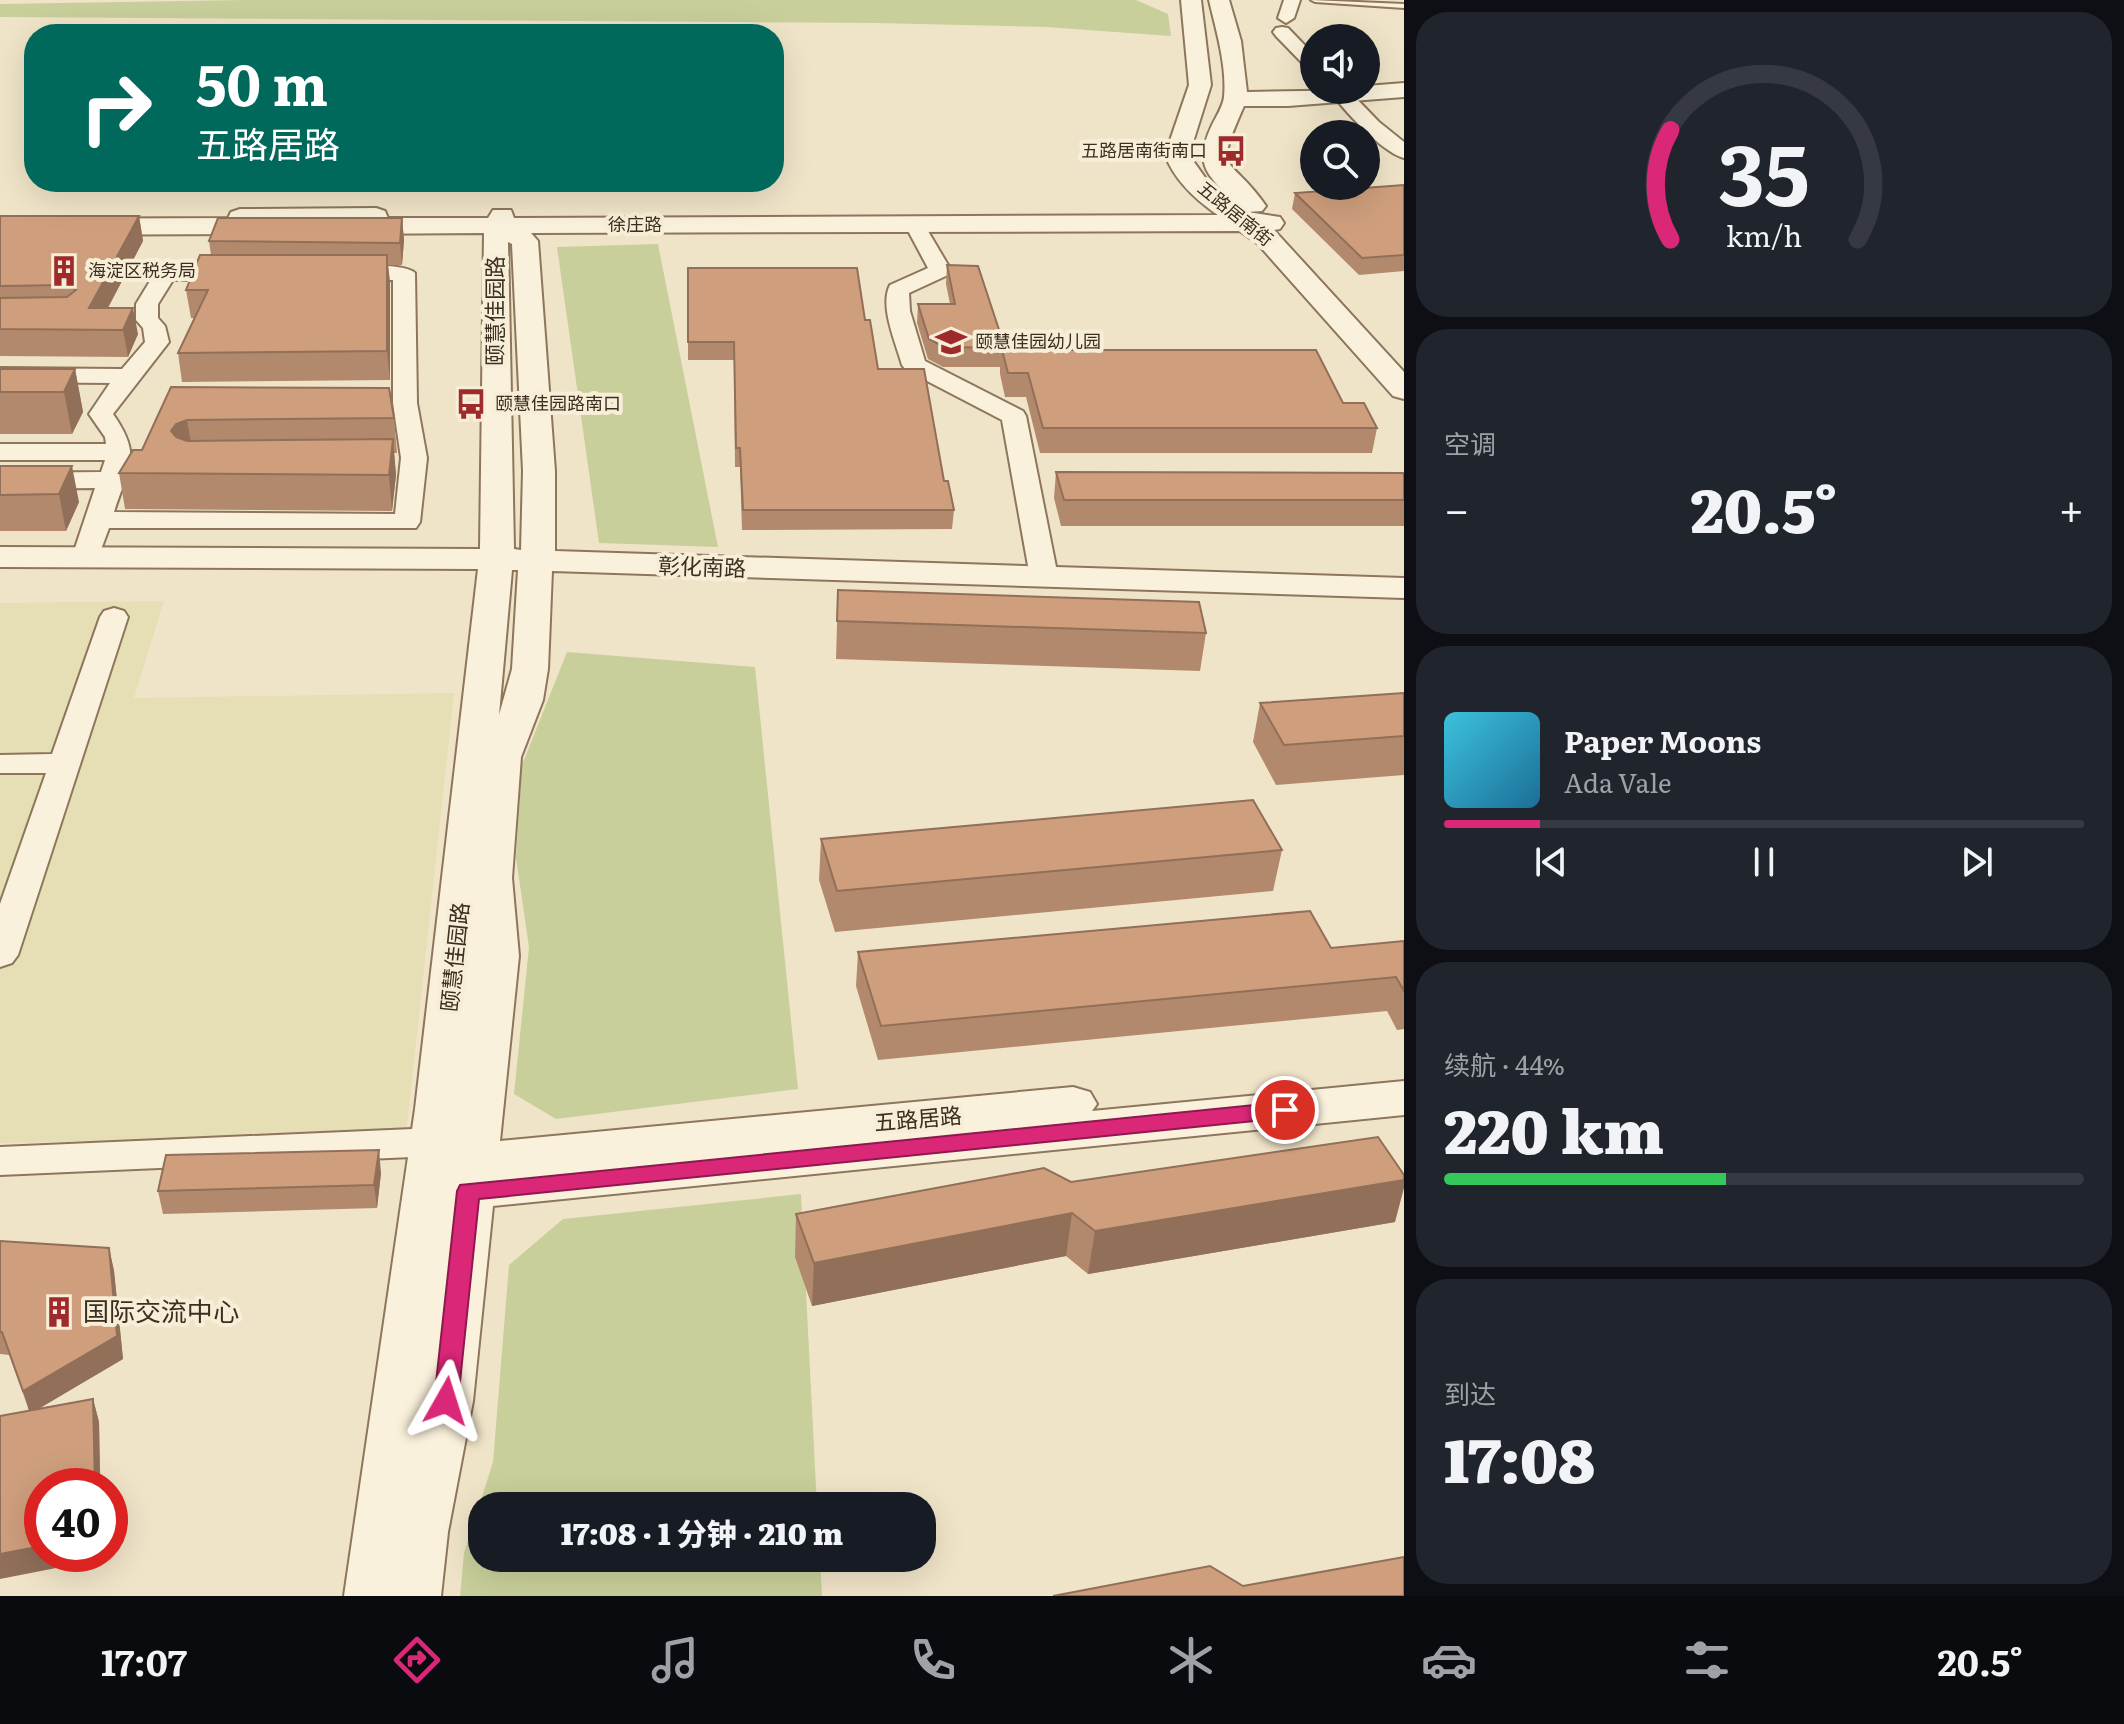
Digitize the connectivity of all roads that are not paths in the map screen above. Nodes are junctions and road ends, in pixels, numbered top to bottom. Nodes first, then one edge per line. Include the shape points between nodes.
1 (1191, 0) edge
2 (1219, 0) edge
3 (1292, 0) edge
4 (1315, 0) edge
5 (1404, 6) edge
6 (1300, 46) edge
7 (1404, 90) edge
8 (1380, 91) edge
9 (1300, 95) edge
10 (1236, 99) junction
11 (1352, 104) edge
12 (1404, 152) edge
13 (1251, 217) junction
14 (0, 218) edge
15 (502, 220) junction
16 (915, 225) junction
17 (0, 227) edge
18 (261, 273) edge
19 (324, 273) edge
20 (1404, 369) edge
21 (0, 375) edge
22 (130, 376) junction
23 (1404, 390) edge
24 (405, 399) junction
25 (374, 400) edge
26 (0, 452) edge
27 (120, 452) junction
28 (382, 464) edge
29 (413, 464) junction
30 (112, 480) junction
31 (0, 481) edge
32 (99, 520) junction
33 (0, 557) edge
34 (86, 557) junction
35 (496, 559) junction
36 (1044, 577) junction
37 (1404, 588) edge
38 (114, 617) dead end
39 (65, 763) junction
40 (0, 764) edge
41 (3, 935) edge
42 (1404, 1073) edge
43 (1404, 1098) edge
44 (0, 1161) edge
45 (447, 1171) junction
46 (374, 1596) edge
47 (411, 1596) edge

1 - 13 street, 五路居南街 via 1200,85 1177,155 1205,195
2 - 10 street
3 - 6 street via 1284,25
4 - 5 lane
7 - 8 street
9 - 10 street
10 - 13 street, 五路居南街 via 1213,157
11 - 12 street
13 - 15 street, 徐庄路
13 - 16 street, 徐庄路
13 - 20 street, 五路居南街
13 - 23 street, 五路居南街
14 - 15 street, 徐庄路
15 - 16 street, 徐庄路
15 - 17 street, 徐庄路
15 - 35 street, 颐慧佳园路 via 495,241
15 - 45 street, 颐慧佳园路 via 525,241 540,541 530,669 524,700 501,757 491,878 497,956
16 - 36 street via 940,270 898,290 914,365 1014,416
18 - 22 street via 166,273 147,304 147,320 157,342
19 - 24 street via 404,273
21 - 22 street
22 - 27 street via 111,394 101,414 117,437
24 - 25 street
24 - 29 street
26 - 27 street
27 - 30 street
28 - 29 street
29 - 32 street via 407,522
30 - 31 street
30 - 32 street
32 - 34 street
33 - 34 street, 彰化南路
34 - 35 street, 彰化南路
35 - 36 street, 彰化南路
35 - 45 street, 颐慧佳园路
36 - 37 street, 彰化南路
38 - 39 street
39 - 40 street
39 - 41 street
42 - 45 street, 五路居路
43 - 45 street, 五路居路
44 - 45 street
45 - 46 street, 颐慧佳园路
45 - 47 street, 颐慧佳园路 via 446,1401

